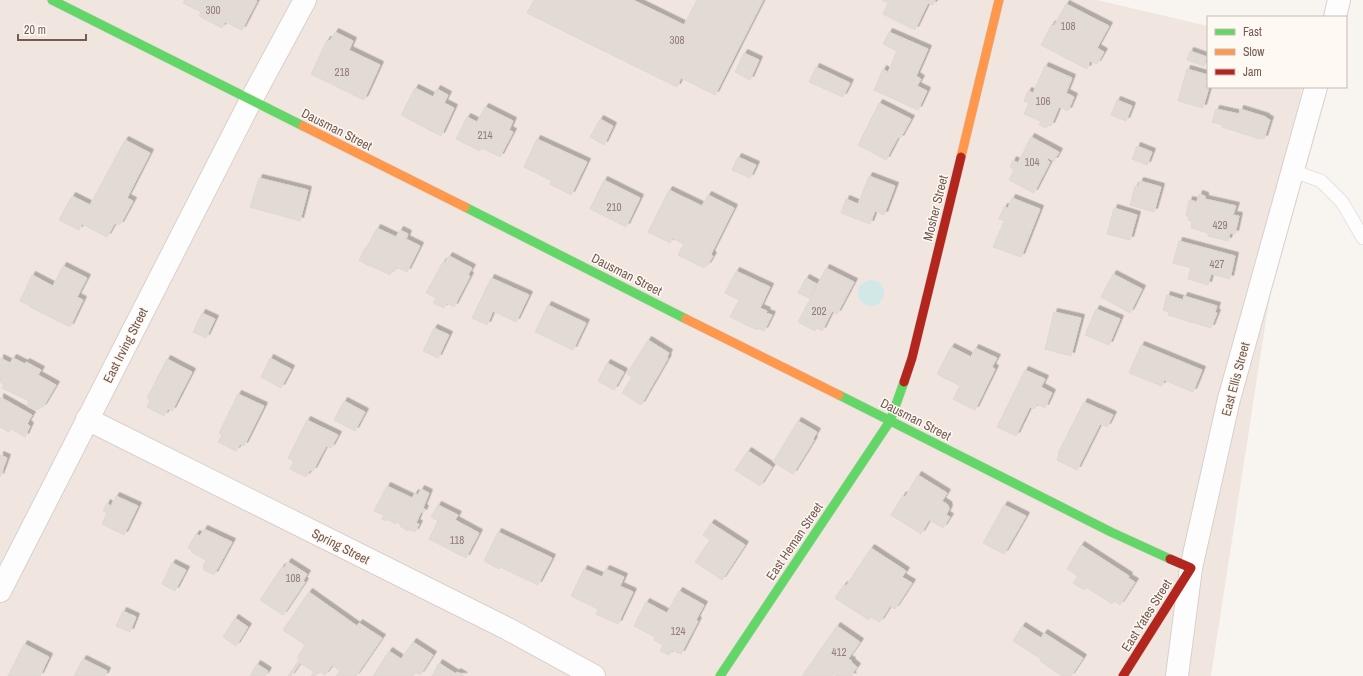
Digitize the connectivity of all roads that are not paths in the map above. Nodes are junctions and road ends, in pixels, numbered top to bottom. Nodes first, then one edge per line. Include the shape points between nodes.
1 (52, 0) edge
2 (305, 0) edge
3 (999, 0) edge
4 (1339, 0) edge
5 (1335, 16) edge
6 (1316, 88) edge
7 (252, 100) junction
8 (1293, 171) junction
9 (1363, 238) edge
10 (87, 419) junction
11 (890, 421) junction
12 (1191, 568) junction
13 (0, 591) edge
14 (594, 676) edge
15 (720, 676) edge
16 (1123, 676) edge
17 (1177, 676) edge

1 - 7 street, Dausman Street
2 - 7 street, East Irving Street
3 - 11 street, Mosher Street via 912,358
4 - 5 street
6 - 8 street, East Ellis Street
7 - 10 street, East Irving Street
7 - 11 street, Dausman Street
8 - 9 lane via 1321,181 1342,202
8 - 12 street, East Ellis Street via 1229,399
10 - 13 street, East Irving Street
10 - 14 street, Spring Street via 508,629
11 - 12 street, Dausman Street via 1112,532
11 - 15 street, East Heman Street
12 - 16 street, East Yates Street
12 - 17 street, East Ellis Street

